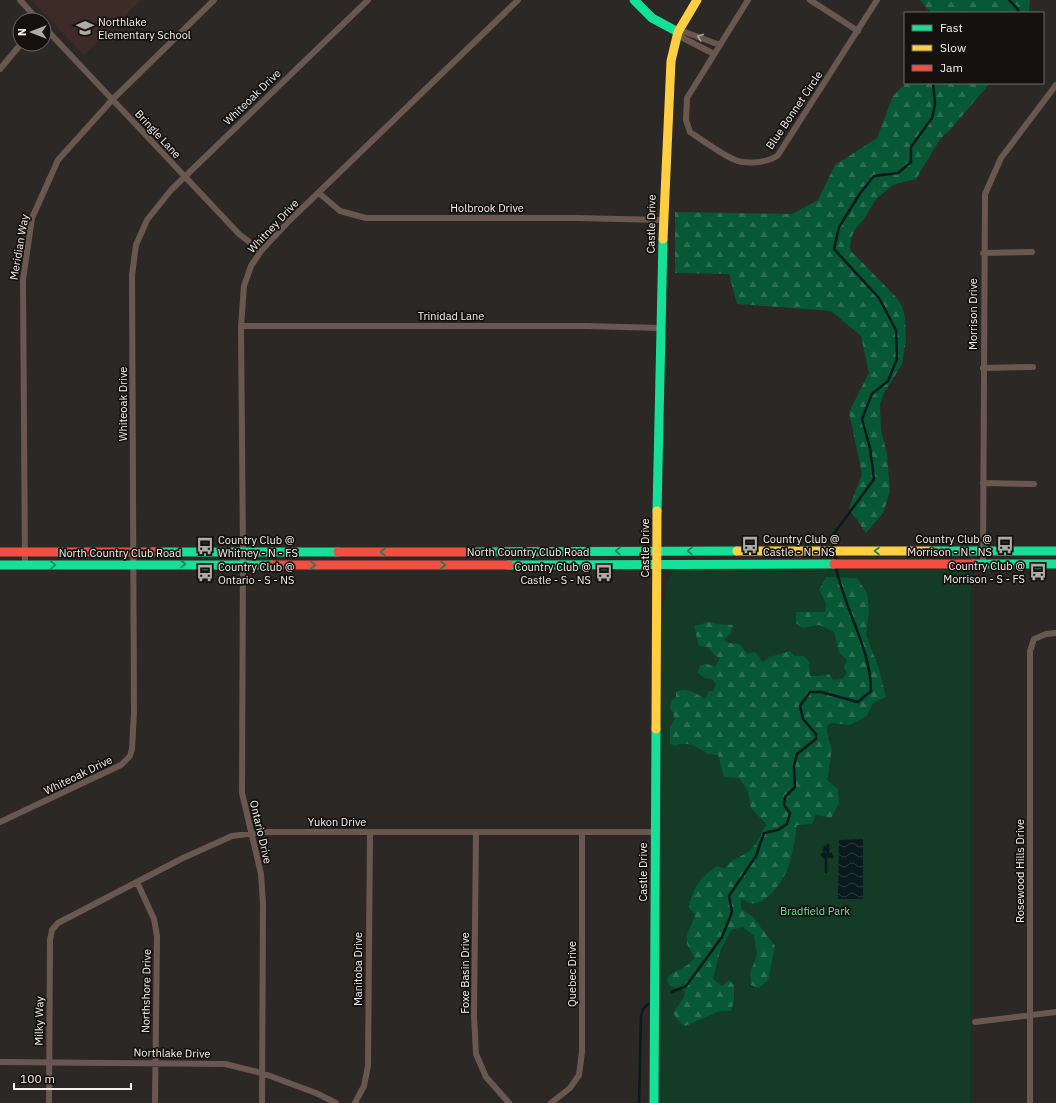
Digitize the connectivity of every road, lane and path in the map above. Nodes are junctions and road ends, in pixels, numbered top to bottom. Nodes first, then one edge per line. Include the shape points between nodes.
1 (20, 0) edge
2 (214, 0) edge
3 (368, 0) edge
4 (518, 0) edge
5 (634, 0) edge
6 (697, 0) edge
7 (748, 0) edge
8 (810, 0) edge
9 (877, 0) edge
10 (31, 12) edge
11 (858, 31) junction
12 (678, 32) junction
13 (52, 36) edge
14 (720, 45) junction
15 (14, 52) edge
16 (714, 54) junction
17 (0, 69) edge
18 (1056, 85) edge
19 (112, 100) junction
20 (184, 176) junction
21 (319, 194) junction
22 (662, 220) junction
23 (261, 250) junction
24 (1032, 252) dead end
25 (983, 253) junction
26 (241, 326) junction
27 (661, 328) junction
28 (1033, 367) dead end
29 (983, 368) junction
30 (983, 483) junction
31 (1034, 484) dead end
32 (657, 551) junction
33 (902, 551) junction
34 (983, 551) junction
35 (1056, 551) edge
36 (0, 552) edge
37 (25, 552) junction
38 (134, 552) junction
39 (243, 552) junction
40 (459, 552) junction
41 (657, 564) junction
42 (983, 564) junction
43 (1056, 564) edge
44 (0, 565) edge
45 (134, 565) junction
46 (243, 565) junction
47 (459, 565) junction
48 (902, 565) junction
49 (25, 566) junction
50 (1056, 634) edge
51 (0, 822) edge
52 (251, 832) junction
53 (370, 832) junction
54 (656, 832) junction
55 (476, 833) junction
56 (582, 834) junction
57 (137, 882) junction
58 (50, 940) joint
59 (1056, 1012) edge
60 (1031, 1015) junction
61 (974, 1022) dead end
62 (0, 1062) edge
63 (49, 1062) junction
64 (156, 1063) junction
65 (262, 1073) junction
66 (48, 1103) edge
67 (155, 1103) edge
68 (262, 1103) edge
69 (336, 1103) edge
70 (355, 1103) edge
71 (509, 1103) edge
72 (551, 1103) edge
73 (654, 1103) edge
74 (1030, 1103) edge

1 - 10 street
2 - 19 street, Meridian Way
3 - 20 street, Whiteoak Drive
4 - 21 street, Whitney Drive
5 - 12 main road via 652,18
6 - 12 main road, Castle Drive
7 - 14 street, Blue Bonnet Circle
8 - 11 street
9 - 11 street
11 - 16 street, Blue Bonnet Circle via 778,155 771,160 734,160 690,132 686,120 687,98
14 -> 12 street via 685,32
12 - 16 street via 683,38
12 - 22 main road, Castle Drive via 668,86
13 - 19 street, Bringle Lane
14 - 16 street, Blue Bonnet Circle
15 - 17 street
18 - 25 street, Morrison Drive via 1001,158 986,188
19 - 20 street, Bringle Lane
19 - 37 street, Meridian Way via 58,160 32,218 23,280
20 - 23 street, Bringle Lane via 239,234
20 - 38 street, Whiteoak Drive via 147,220 134,255
21 - 22 street, Holbrook Drive via 340,211 366,218
21 - 23 street, Whitney Drive
22 - 27 main road, Castle Drive
23 - 26 street, Whitney Drive via 251,266 244,286
24 - 25 street
25 - 29 street, Morrison Drive
26 - 27 street, Trinidad Lane
26 - 39 street, Whitney Drive
27 - 32 main road, Castle Drive
28 - 29 street
29 - 30 street, Morrison Drive
30 - 31 street
30 - 34 street, Morrison Drive
33 -> 32 main road, North Country Club Road
32 -> 40 main road, North Country Club Road
32 - 41 main road, Castle Drive
33 - 34 main road, North Country Club Road
33 - 48 main road
34 - 35 main road, North Country Club Road
34 - 42 street, Morrison Drive
36 - 37 main road, North Country Club Road
37 - 38 main road, North Country Club Road
37 - 49 street, Meridian Way
38 - 39 main road, North Country Club Road
38 - 45 street, Whiteoak Drive
40 -> 39 main road, North Country Club Road
39 - 46 street, Ontario Drive
40 - 47 main road
41 - 47 main road, North Country Club Road
41 - 48 main road, North Country Club Road
41 - 54 main road, Castle Drive
42 - 43 main road, North Country Club Road
42 - 48 main road, North Country Club Road
44 - 49 main road, North Country Club Road
45 -> 46 main road, North Country Club Road
49 -> 45 main road, North Country Club Road
45 - 51 street, Whiteoak Drive via 134,712 130,756 121,765
46 -> 47 main road, North Country Club Road
46 - 52 street, Ontario Drive via 242,793
50 - 60 street, Rosewood Hills Drive via 1046,634 1034,639 1030,651
52 - 53 street, Yukon Drive
52 - 57 street, Yukon Drive via 232,836
52 - 65 street, Ontario Drive via 261,874 263,904
53 - 55 street, Yukon Drive
53 - 70 street, Manitoba Drive via 368,1066 364,1086
54 - 56 street, Yukon Drive
54 - 73 main road, Castle Drive
55 - 56 street, Yukon Drive
55 - 71 street, Foxe Basin Drive via 476,1054 486,1077
56 - 72 street, Quebec Drive via 582,1052 579,1075 570,1088
57 - 58 street, Yukon Drive via 58,923 52,930
57 - 64 street, Northshore Drive via 154,919 157,936
58 - 63 street, Milky Way
59 - 60 street
60 - 61 street
60 - 74 street, Rosewood Hills Drive
62 - 63 street, Northlake Drive
63 - 64 street, Northlake Drive
63 - 66 street, Milky Way
64 - 65 street, Northlake Drive via 225,1064
64 - 67 street, Northshore Drive
65 - 68 street, Ontario Drive
65 - 69 street, Northlake Drive

